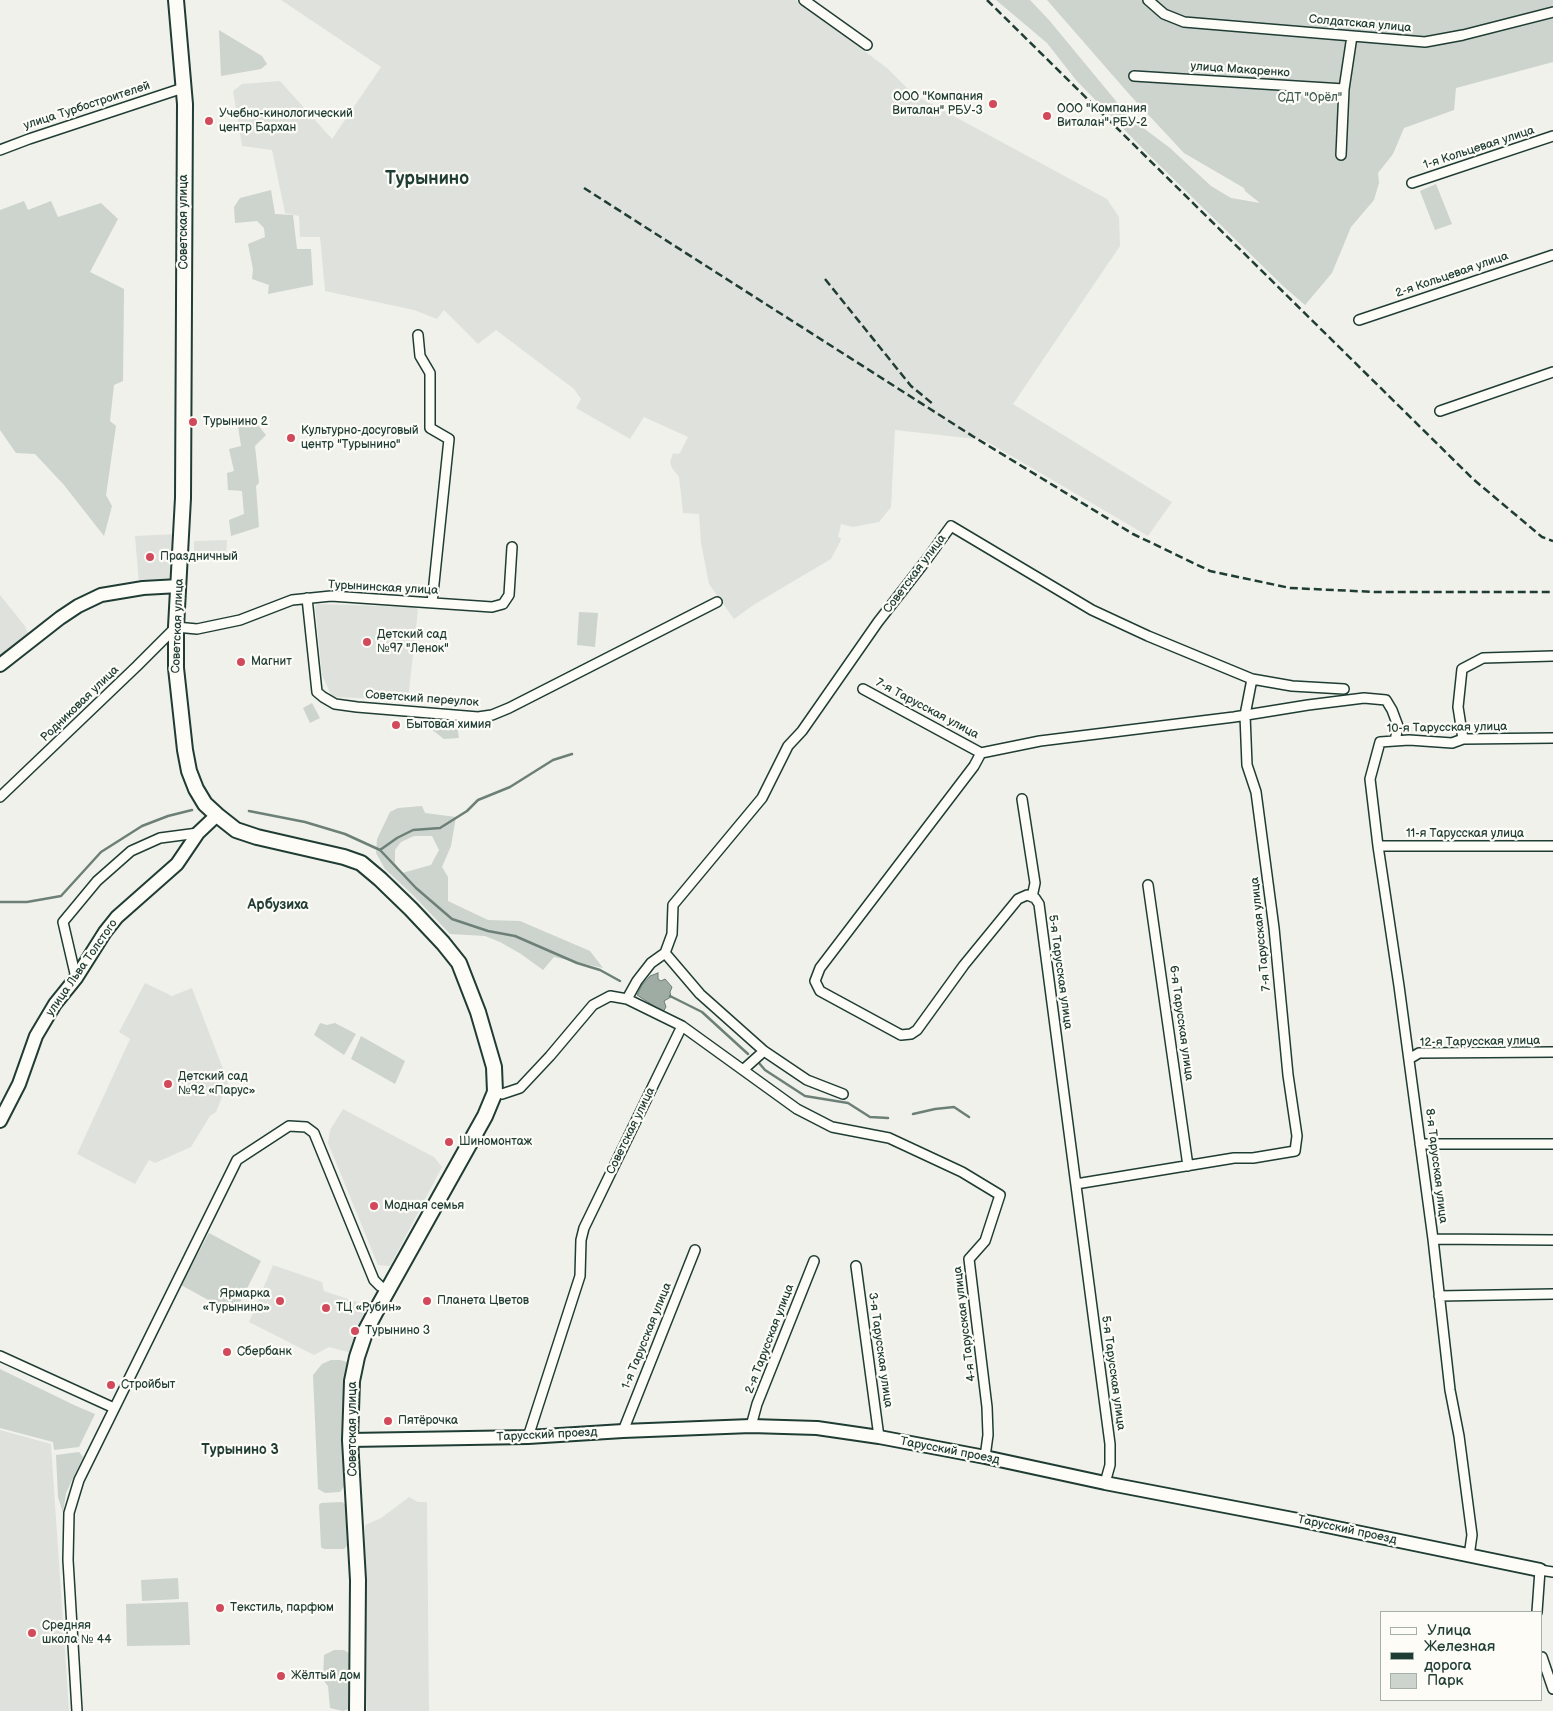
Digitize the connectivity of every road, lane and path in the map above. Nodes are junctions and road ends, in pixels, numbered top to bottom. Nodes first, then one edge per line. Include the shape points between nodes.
1 (176, 0) edge
2 (804, 0) edge
3 (1148, 0) edge
4 (1553, 12) edge
5 (1352, 36) junction
6 (867, 45) dead end
7 (1134, 76) dead end
8 (183, 88) junction
9 (1344, 89) junction
10 (1553, 136) edge
11 (0, 150) edge
12 (1341, 155) dead end
13 (1412, 183) dead end
14 (1553, 255) edge
15 (1358, 320) dead end
16 (418, 334) dead end
17 (1553, 372) edge
18 (1440, 411) dead end
19 (512, 547) dead end
20 (179, 586) junction
21 (307, 598) junction
22 (717, 602) dead end
23 (432, 603) junction
24 (176, 627) junction
25 (1553, 656) edge
26 (0, 665) edge
27 (1252, 679) junction
28 (863, 689) dead end
29 (1344, 689) dead end
30 (1245, 715) junction
31 (1553, 738) edge
32 (1463, 739) junction
33 (1395, 741) junction
34 (980, 752) junction
35 (1370, 779) joint
36 (0, 797) edge
37 (1022, 799) dead end
38 (217, 816) junction
39 (198, 833) junction
40 (1378, 846) junction
41 (1553, 846) edge
42 (1148, 885) dead end
43 (1032, 897) junction
44 (665, 953) junction
45 (76, 978) junction
46 (627, 999) junction
47 (682, 1026) junction
48 (764, 1051) junction
49 (1553, 1052) edge
50 (1409, 1059) junction
51 (744, 1069) junction
52 (494, 1092) junction
53 (843, 1094) dead end
54 (0, 1121) edge
55 (1420, 1144) junction
56 (1553, 1144) edge
57 (1188, 1166) junction
58 (1076, 1184) junction
59 (1433, 1239) junction
60 (1553, 1240) edge
61 (695, 1250) dead end
62 (814, 1260) dead end
63 (856, 1266) dead end
64 (388, 1290) junction
65 (1553, 1294) edge
66 (1439, 1296) junction
67 (0, 1356) edge
68 (114, 1408) junction
69 (750, 1426) junction
70 (623, 1431) junction
71 (528, 1437) junction
72 (879, 1437) junction
73 (350, 1440) junction
74 (985, 1457) junction
75 (1105, 1483) junction
76 (1469, 1556) junction
77 (1547, 1571) edge
78 (1537, 1611) edge
79 (1543, 1660) edge
80 (1553, 1689) edge
81 (77, 1711) edge
82 (357, 1711) edge

1 - 8 main road, Советская улица
2 - 6 street
3 - 5 street, Солдатская улица via 1164,14 1184,22
4 - 5 street, Солдатская улица via 1425,42
5 - 9 street
7 - 9 street, улица Макаренко
8 - 11 street, улица Турбостроителей
8 - 20 main road, Советская улица via 183,498
9 - 12 street
10 - 13 street, 1-я Кольцевая улица
14 - 15 street, 2-я Кольцевая улица
16 - 23 street via 420,356 430,373 430,428 450,439
17 - 18 street
19 - 23 street, Турынинская улица via 509,595 504,604 492,607
20 - 24 main road, Советская улица
20 - 26 street via 101,595 60,618
21 - 22 street, Советский переулок via 317,692 324,697 335,704 357,708 478,716 492,715 509,708
21 - 23 street, Турынинская улица via 331,596
21 - 24 street, Турынинская улица via 292,600 240,620 197,629
24 - 36 street, Родниковая улица
24 - 38 main road, Советская улица via 176,668 189,771 205,804
25 - 32 street via 1483,658 1462,669 1458,707
27 - 29 street, Советская улица via 1292,686
27 - 30 street, 7-я Тарусская улица
27 - 44 street, Советская улица via 1092,610 951,526 788,746 762,798 673,905 672,934
28 - 34 street, 7-я Тарусская улица
30 - 33 street, 7-я Тарусская улица via 1364,698 1386,700 1398,726
30 - 34 street, 7-я Тарусская улица
30 - 57 street, 7-я Тарусская улица via 1247,765 1256,792 1297,1136 1295,1151
31 - 32 street, 10-я Тарусская улица
32 - 33 street, 10-я Тарусская улица via 1452,742
33 - 35 street, 10-я Тарусская улица via 1380,742
34 - 43 street via 974,766 820,968 815,981 820,991 901,1035 910,1034 917,1030 1018,899 1027,895
35 - 40 street, 8-я Тарусская улица
37 - 43 street via 1035,883
38 - 39 street, улица Льва Толстого
38 - 52 main road, Советская улица via 236,830 257,837 361,863 411,909 444,943 461,968 488,1044 494,1067
39 - 45 street, улица Льва Толстого via 177,864 105,932
39 - 45 street via 160,838 131,851 97,881 63,922
40 - 41 street, 11-я Тарусская улица
40 - 50 street, 8-я Тарусская улица
42 - 57 street, 6-я Тарусская улица
43 - 58 street, 5-я Тарусская улица via 1039,904
44 - 46 street via 637,980
44 - 48 street via 700,994
45 - 54 street, улица Льва Толстого via 55,1004 36,1036 19,1084
46 - 47 street
46 - 52 street via 610,996 593,1005 520,1088 502,1094
47 - 51 street
47 - 71 street, Советская улица via 584,1228 580,1276
48 - 51 street
48 - 53 street via 807,1080
49 - 50 street, 12-я Тарусская улица via 1419,1054
50 - 55 street, 8-я Тарусская улица
51 - 74 street, 4-я Тарусская улица via 797,1109 832,1127 889,1138 962,1172 1000,1196 985,1241 969,1259 987,1407
52 - 64 main road, Советская улица via 486,1116
55 - 56 street
55 - 59 street, 8-я Тарусская улица
57 - 58 street
58 - 75 street, 5-я Тарусская улица via 1110,1444 1110,1465
59 - 60 street
59 - 66 street, 8-я Тарусская улица
61 - 70 street, 1-я Тарусская улица
62 - 69 street, 2-я Тарусская улица
63 - 72 street, 3-я Тарусская улица
64 - 68 street via 374,1280 314,1133 306,1127 289,1126 237,1160
64 - 73 main road, Советская улица via 366,1330 357,1357 352,1381
65 - 66 street
66 - 76 street, 8-я Тарусская улица via 1472,1535
67 - 68 street
68 - 81 street via 79,1480 69,1513 68,1560
69 - 70 street, Тарусский проезд
69 - 72 street, Тарусский проезд via 816,1428
70 - 71 street, Тарусский проезд
71 - 73 street, Тарусский проезд
72 - 74 street, Тарусский проезд
73 - 82 main road, Советская улица via 358,1580
74 - 75 street, Тарусский проезд
75 - 76 street, Тарусский проезд
76 - 77 street, Тарусский проезд
77 - 78 street
79 - 80 street

